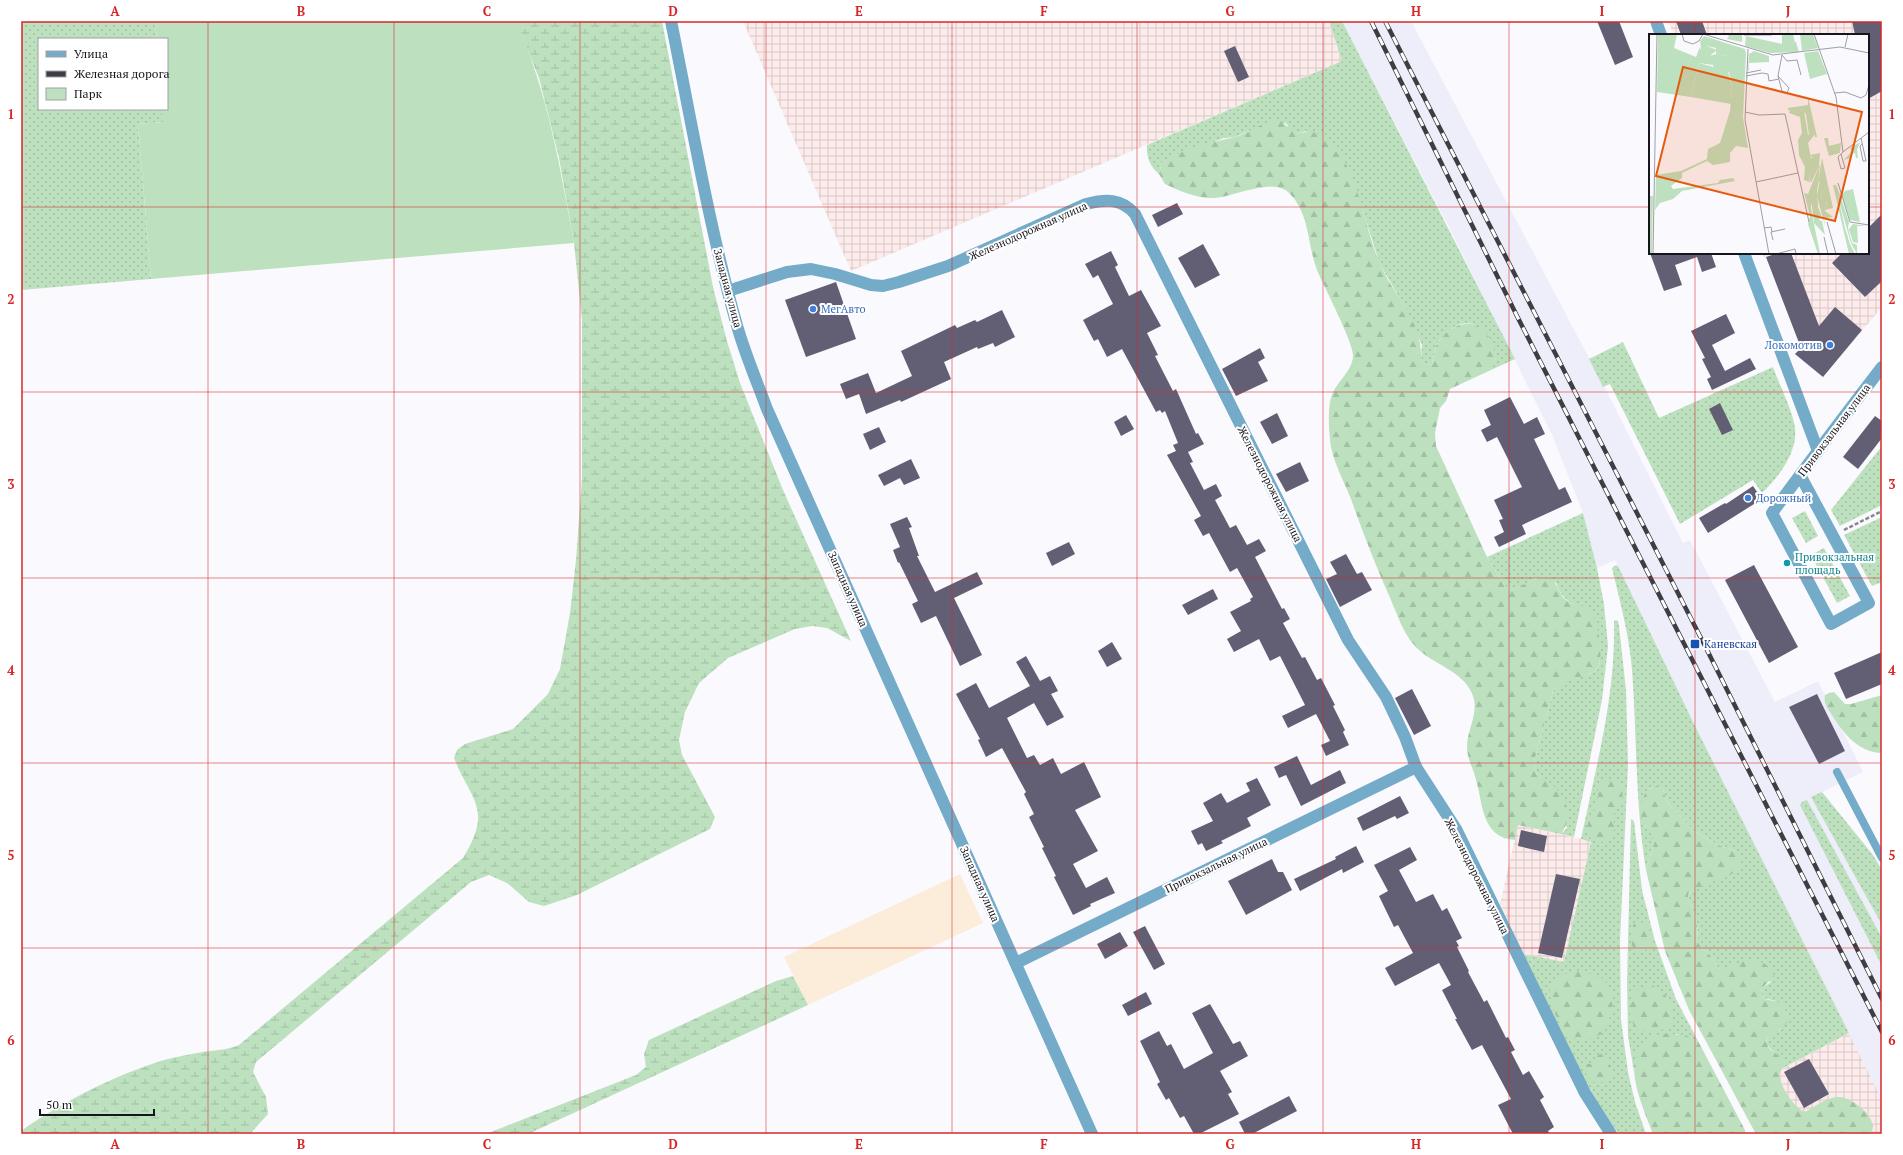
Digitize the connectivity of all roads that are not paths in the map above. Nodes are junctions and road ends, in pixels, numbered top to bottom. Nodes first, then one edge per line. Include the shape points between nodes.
1 (671, 21) edge
2 (1656, 21) edge
3 (1661, 34) edge
4 (1744, 254) edge
5 (728, 292) junction
6 (1882, 367) edge
7 (1818, 451) junction
8 (1800, 475) junction
9 (1416, 767) junction
10 (1837, 772) dead end
11 (1882, 858) edge
12 (1016, 963) junction
13 (1092, 1134) edge
14 (1611, 1134) edge

1 - 5 street, Западная улица
2 - 3 street
4 - 7 street
5 - 9 street, Железнодорожная улица via 787,272 811,269 883,286 948,266 1086,204 1119,201 1135,214 1348,640 1386,696
5 - 12 street, Западная улица via 738,330 767,409
6 - 7 street, Привокзальная улица
7 - 8 street, Привокзальная улица
8 - 8 street, Привокзальная улица via 1869,603 1831,624 1772,513
9 - 12 street, Привокзальная улица
9 - 14 street, Железнодорожная улица via 1456,828 1585,1093
10 - 11 lane
12 - 13 street, Западная улица

